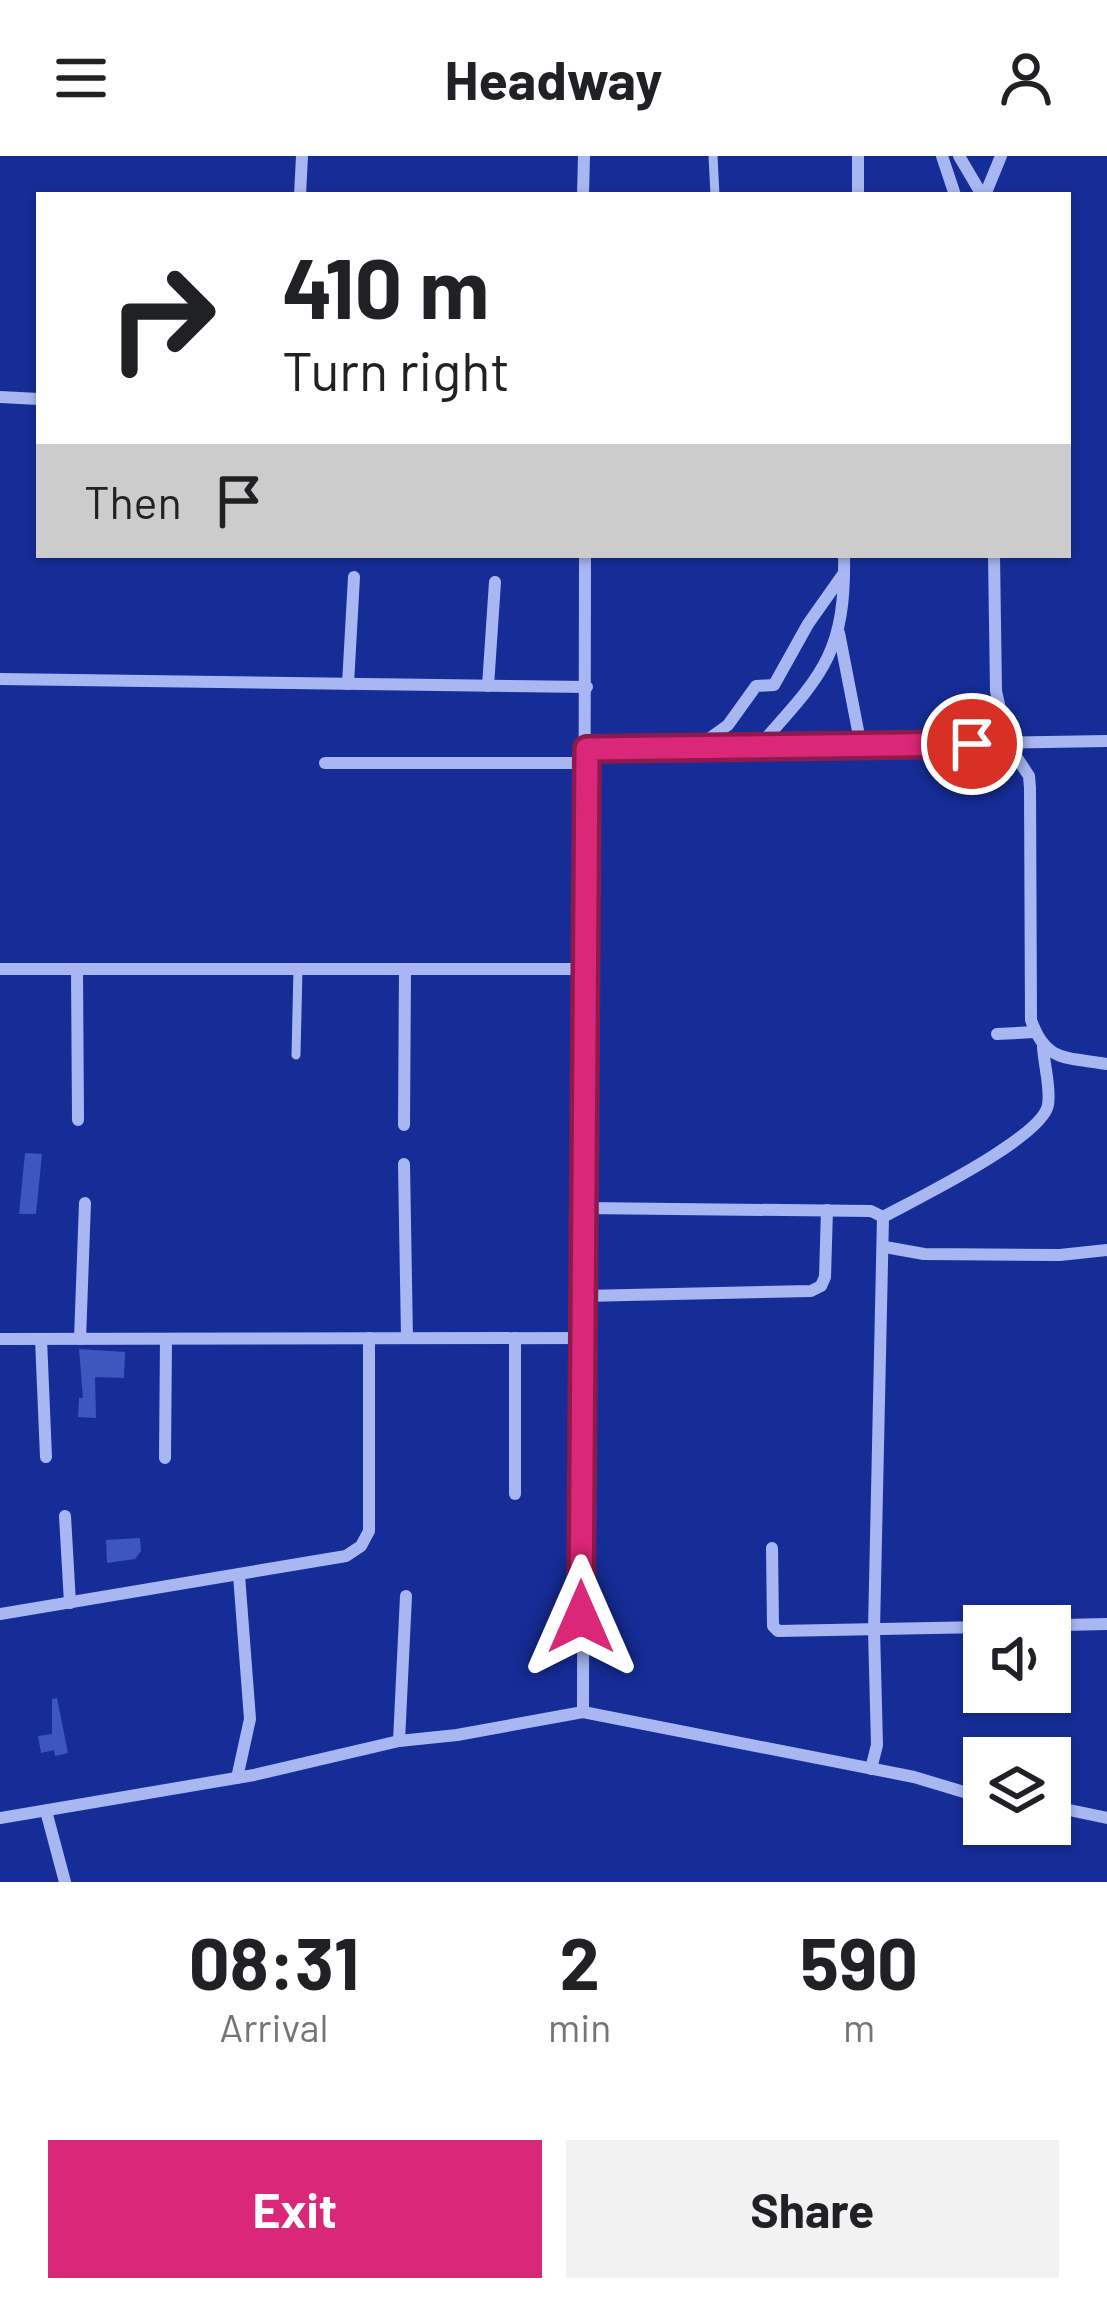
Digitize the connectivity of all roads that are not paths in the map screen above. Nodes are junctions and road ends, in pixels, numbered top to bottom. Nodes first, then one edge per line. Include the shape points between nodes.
1 (302, 156) edge
2 (584, 156) edge
3 (713, 156) edge
4 (858, 156) edge
5 (942, 156) edge
6 (959, 156) edge
7 (1001, 156) edge
8 (300, 192) edge
9 (583, 192) edge
10 (715, 192) edge
11 (858, 192) edge
12 (955, 192) edge
13 (982, 192) edge
14 (985, 192) edge
15 (0, 397) edge
16 (36, 399) edge
17 (585, 558) edge
18 (844, 558) edge
19 (994, 558) edge
20 (844, 573) junction
21 (354, 577) dead end
22 (495, 582) dead end
23 (838, 632) junction
24 (0, 679) edge
25 (348, 684) junction
26 (488, 686) junction
27 (587, 687) junction
28 (1107, 741) edge
29 (1008, 744) junction
30 (861, 746) junction
31 (758, 747) junction
32 (696, 748) junction
33 (587, 756) junction
34 (325, 763) dead end
35 (0, 969) edge
36 (77, 969) junction
37 (298, 969) junction
38 (405, 969) junction
39 (585, 970) junction
40 (1035, 1032) junction
41 (997, 1034) dead end
42 (1043, 1047) junction
43 (296, 1055) dead end
44 (1107, 1064) edge
45 (78, 1120) dead end
46 (404, 1125) dead end
47 (404, 1164) dead end
48 (85, 1202) dead end
49 (583, 1208) junction
50 (827, 1210) junction
51 (883, 1217) junction
52 (885, 1247) junction
53 (1107, 1250) edge
54 (583, 1296) junction
55 (369, 1338) junction
56 (407, 1338) junction
57 (515, 1338) junction
58 (582, 1338) junction
59 (0, 1339) edge
60 (41, 1339) junction
61 (80, 1339) junction
62 (166, 1339) junction
63 (46, 1457) dead end
64 (165, 1458) dead end
65 (515, 1494) dead end
66 (65, 1516) dead end
67 (772, 1547) dead end
68 (239, 1575) junction
69 (406, 1597) dead end
70 (70, 1603) junction
71 (0, 1614) edge
72 (1107, 1624) edge
73 (1071, 1625) edge
74 (963, 1628) edge
75 (874, 1630) junction
76 (583, 1712) junction
77 (399, 1741) junction
78 (871, 1769) junction
79 (237, 1778) junction
80 (963, 1793) edge
81 (1071, 1810) edge
82 (46, 1811) junction
83 (0, 1818) edge
84 (1107, 1818) edge
85 (65, 1882) edge

1 - 8 street
2 - 9 street
3 - 10 lane
4 - 11 street
5 - 12 street
6 - 13 street
7 - 14 street
15 - 16 street
17 - 27 street
18 - 20 street
19 - 29 street via 996,691
20 - 23 street
20 - 32 street via 774,685 756,686 728,725
21 - 25 street
22 - 26 street
23 - 30 street
23 - 31 street via 804,698
24 - 25 street
25 - 26 street
26 - 27 street
27 - 33 street
28 - 29 street
29 - 30 street
29 - 40 street via 1029,776
30 - 31 street
31 - 32 street
32 - 33 street
33 - 34 street
33 - 39 street
35 - 36 street
36 - 37 street
36 - 45 street
37 - 38 street
37 - 43 lane
38 - 39 street
38 - 46 street
39 - 49 street
40 - 41 street
40 - 42 street
42 - 44 street
42 - 51 street via 1048,1106 1041,1120 981,1164
47 - 56 street
48 - 61 street
49 - 50 street
49 - 54 street
50 - 51 street
50 - 54 street via 825,1277 812,1291
51 - 52 street
52 - 53 street via 924,1255
52 - 75 street
54 - 58 street
55 - 56 street
55 - 62 street
55 - 68 street via 369,1531 361,1546 346,1556
56 - 57 street
57 - 58 street
57 - 65 street
58 - 76 street
59 - 60 street
60 - 61 street
60 - 63 street
61 - 62 street
62 - 64 street
66 - 70 street
67 - 75 street via 778,1631
68 - 70 street
68 - 79 street via 250,1719
69 - 77 street
70 - 71 street
72 - 73 street
74 - 75 street
75 - 78 street
76 - 77 street
76 - 78 street
77 - 79 street
78 - 80 street
79 - 82 street
81 - 84 street
82 - 83 street
82 - 85 street

